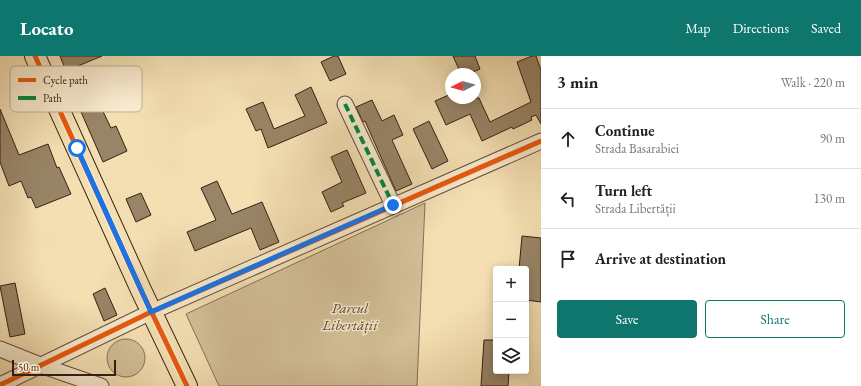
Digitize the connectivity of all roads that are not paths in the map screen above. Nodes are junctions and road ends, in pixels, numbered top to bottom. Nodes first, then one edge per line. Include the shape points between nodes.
1 (35, 56) edge
2 (40, 66) edge
3 (345, 104) dead end
4 (60, 112) edge
5 (541, 141) edge
6 (393, 205) junction
7 (151, 312) junction
8 (0, 349) edge
9 (40, 365) junction
10 (0, 385) edge
11 (101, 386) edge
12 (187, 386) edge

1 - 2 main road
3 - 6 street
4 - 7 main road
5 - 6 street
6 - 7 street
7 - 9 street
7 - 12 main road
8 - 9 street
9 - 10 street
9 - 11 street

